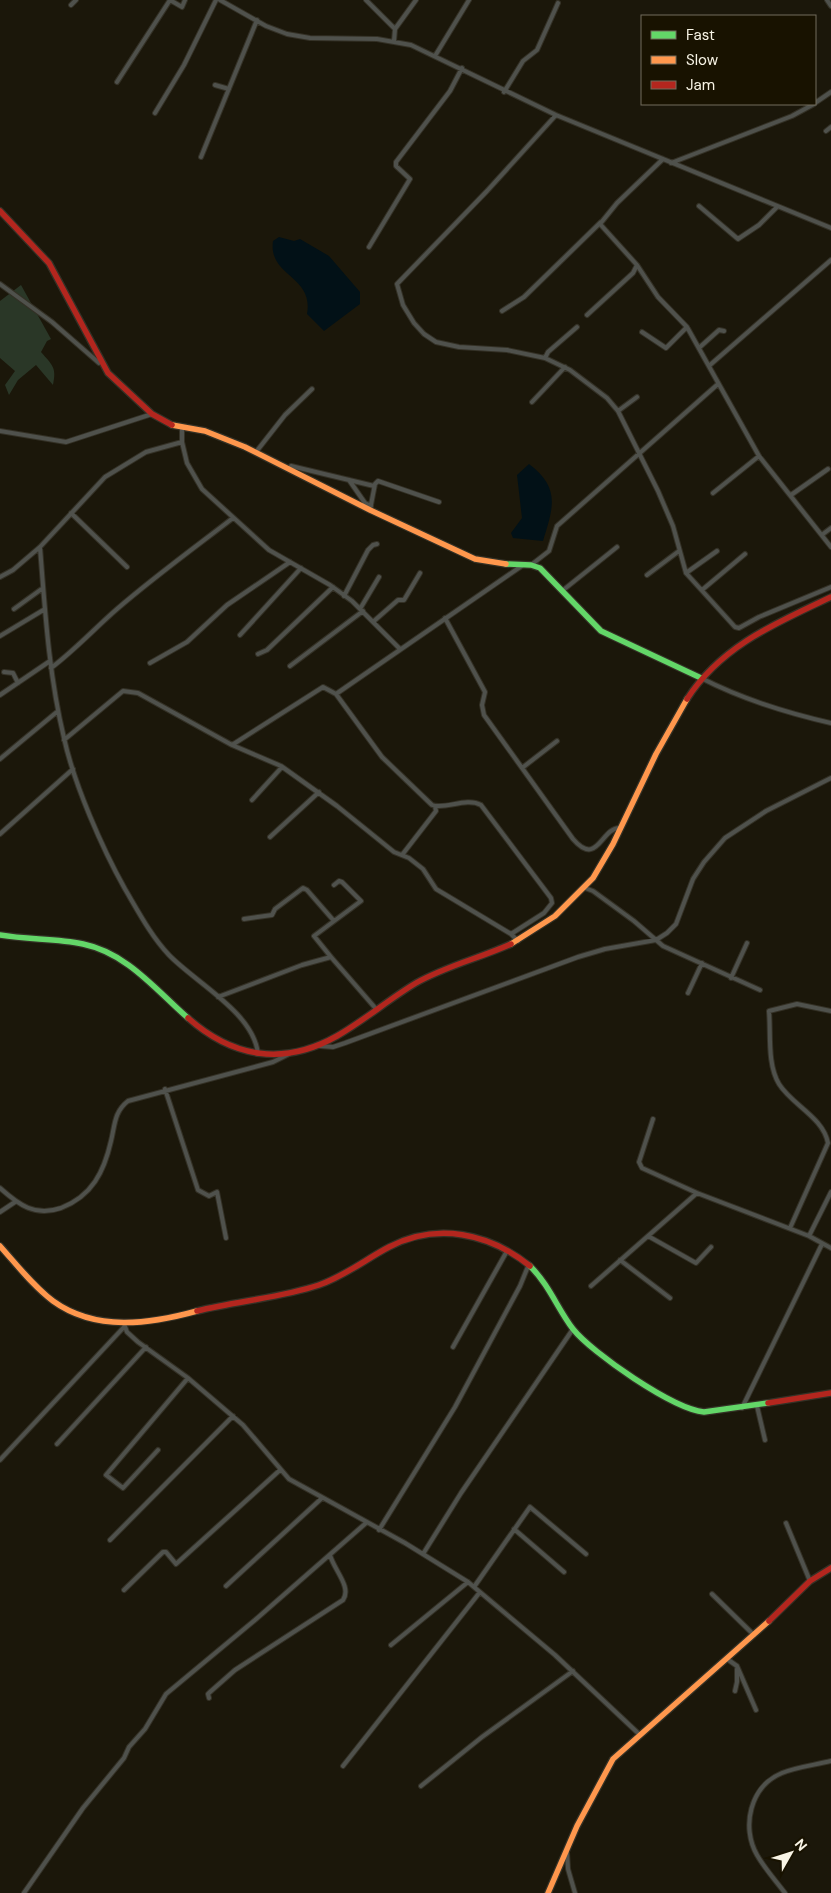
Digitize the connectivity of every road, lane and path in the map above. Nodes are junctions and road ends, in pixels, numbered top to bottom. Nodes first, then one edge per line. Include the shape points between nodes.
1 (76, 0) edge
2 (170, 0) edge
3 (185, 0) edge
4 (216, 0) edge
5 (220, 0) edge
6 (416, 0) edge
7 (469, 0) edge
8 (368, 1) edge
9 (558, 3) dead end
10 (71, 4) dead end
11 (257, 20) junction
12 (395, 29) junction
13 (394, 41) junction
14 (434, 56) junction
15 (462, 68) junction
16 (118, 82) dead end
17 (215, 85) dead end
18 (229, 89) junction
19 (504, 92) junction
20 (831, 92) edge
21 (816, 103) edge
22 (812, 105) edge
23 (155, 113) dead end
24 (556, 115) junction
25 (831, 127) edge
26 (826, 131) dead end
27 (201, 157) dead end
28 (663, 159) junction
29 (671, 163) junction
30 (699, 206) dead end
31 (778, 207) junction
32 (0, 211) edge
33 (600, 222) junction
34 (831, 228) edge
35 (369, 247) dead end
36 (831, 260) edge
37 (637, 265) junction
38 (0, 284) edge
39 (502, 311) dead end
40 (587, 315) dead end
41 (577, 327) dead end
42 (687, 327) junction
43 (724, 331) dead end
44 (642, 332) dead end
45 (700, 347) junction
46 (545, 358) junction
47 (103, 366) junction
48 (710, 366) junction
49 (565, 367) junction
50 (718, 384) junction
51 (312, 389) dead end
52 (637, 397) dead end
53 (532, 402) dead end
54 (618, 411) junction
55 (152, 414) junction
56 (182, 427) junction
57 (0, 430) edge
58 (182, 442) junction
59 (256, 452) junction
60 (639, 453) junction
61 (759, 456) junction
62 (828, 469) dead end
63 (289, 470) junction
64 (349, 480) junction
65 (374, 486) junction
66 (713, 493) dead end
67 (791, 495) junction
68 (439, 502) dead end
69 (370, 508) junction
70 (71, 513) junction
71 (233, 518) junction
72 (831, 528) edge
73 (823, 534) junction
74 (377, 544) dead end
75 (40, 547) junction
76 (617, 547) dead end
77 (831, 547) edge
78 (680, 551) junction
79 (717, 551) dead end
80 (745, 554) dead end
81 (290, 562) junction
82 (523, 565) junction
83 (531, 565) junction
84 (127, 567) dead end
85 (301, 568) junction
86 (420, 572) dead end
87 (686, 574) junction
88 (647, 575) dead end
89 (0, 577) edge
90 (379, 577) dead end
91 (333, 587) junction
92 (831, 587) edge
93 (43, 588) junction
94 (702, 590) junction
95 (562, 591) junction
96 (344, 596) junction
97 (831, 597) edge
98 (14, 608) dead end
99 (45, 609) junction
100 (362, 610) junction
101 (444, 618) junction
102 (374, 621) junction
103 (240, 635) dead end
104 (0, 636) edge
105 (400, 648) junction
106 (258, 654) dead end
107 (50, 660) junction
108 (150, 663) dead end
109 (290, 666) dead end
110 (52, 668) junction
111 (4, 672) dead end
112 (701, 678) junction
113 (18, 683) junction
114 (336, 694) junction
115 (0, 695) edge
116 (58, 711) junction
117 (831, 723) edge
118 (64, 740) junction
119 (557, 741) dead end
120 (232, 745) junction
121 (0, 759) edge
122 (282, 767) junction
123 (522, 768) junction
124 (73, 769) junction
125 (831, 778) edge
126 (319, 792) junction
127 (252, 800) dead end
128 (435, 806) junction
129 (620, 828) junction
130 (0, 834) edge
131 (270, 837) dead end
132 (402, 855) junction
133 (334, 885) dead end
134 (585, 888) junction
135 (244, 919) dead end
136 (334, 921) junction
137 (510, 934) junction
138 (0, 935) edge
139 (656, 940) junction
140 (518, 941) junction
141 (748, 943) dead end
142 (331, 957) junction
143 (702, 963) junction
144 (731, 978) junction
145 (760, 990) dead end
146 (688, 993) dead end
147 (218, 997) junction
148 (377, 1010) junction
149 (831, 1011) edge
150 (320, 1046) junction
151 (290, 1053) junction
152 (258, 1054) junction
153 (165, 1089) junction
154 (653, 1119) dead end
155 (0, 1188) edge
156 (831, 1192) edge
157 (697, 1193) junction
158 (15, 1202) junction
159 (0, 1212) edge
160 (790, 1228) junction
161 (648, 1236) junction
162 (809, 1236) junction
163 (226, 1238) dead end
164 (822, 1244) junction
165 (0, 1246) edge
166 (711, 1247) dead end
167 (831, 1248) edge
168 (508, 1251) junction
169 (620, 1260) junction
170 (529, 1264) junction
171 (591, 1286) dead end
172 (670, 1298) dead end
173 (124, 1326) junction
174 (573, 1329) junction
175 (146, 1347) junction
176 (453, 1347) dead end
177 (188, 1378) junction
178 (831, 1393) edge
179 (757, 1406) junction
180 (742, 1408) junction
181 (233, 1416) junction
182 (765, 1440) dead end
183 (57, 1444) dead end
184 (158, 1450) dead end
185 (0, 1460) edge
186 (280, 1470) junction
187 (322, 1498) junction
188 (366, 1523) junction
189 (786, 1523) dead end
190 (514, 1529) junction
191 (379, 1530) junction
192 (110, 1540) dead end
193 (423, 1554) junction
194 (586, 1554) dead end
195 (330, 1555) junction
196 (831, 1568) edge
197 (564, 1572) dead end
198 (810, 1581) junction
199 (468, 1582) junction
200 (226, 1586) dead end
201 (474, 1588) junction
202 (124, 1590) dead end
203 (480, 1592) junction
204 (712, 1594) dead end
205 (754, 1635) junction
206 (391, 1645) dead end
207 (727, 1659) junction
208 (734, 1662) junction
209 (572, 1671) junction
210 (735, 1690) dead end
211 (209, 1698) dead end
212 (756, 1710) dead end
213 (640, 1734) junction
214 (831, 1761) edge
215 (343, 1766) dead end
216 (421, 1786) dead end
217 (567, 1847) junction
218 (24, 1893) edge
219 (548, 1893) edge
220 (575, 1893) edge
221 (785, 1893) edge

1 - 10 street
2 - 3 street via 182,7
2 - 16 street
4 - 23 street via 184,66
5 - 11 street
6 - 12 street
7 - 14 street
8 - 12 street
9 - 19 street via 537,50 523,61
11 - 13 street via 297,36
11 - 18 street
12 - 13 street
13 - 14 street
14 - 15 street
15 - 19 street
15 - 35 street via 450,91 396,162 396,166 410,179
17 - 18 street
18 - 27 street
19 - 24 street
20 - 21 street
22 - 29 street via 792,116
24 - 28 street
24 - 46 street via 397,284 400,299 414,323 436,342
25 - 26 street
28 - 29 street
28 - 33 street
29 - 31 street
30 - 31 street via 738,239
31 - 34 street
32 - 47 street via 49,262
33 - 37 street
33 - 39 street via 524,297
36 - 48 street
37 - 40 street via 633,273
37 - 42 street via 658,297
38 - 47 street via 52,322
41 - 46 street
42 - 44 street via 666,348
42 - 45 street
43 - 45 street via 719,330
45 - 48 street
46 - 49 street
47 - 55 street
48 - 50 street
49 - 53 street
49 - 54 street via 607,398
50 - 60 street
50 - 61 street
51 - 59 street via 285,415
52 - 54 street
54 - 60 street
55 - 56 street
55 - 57 street via 66,442
56 - 58 street
56 - 59 street via 205,431
58 - 70 street via 146,452 104,477
58 - 71 street via 193,476
59 - 63 street
60 - 78 street via 668,513
60 - 83 street via 557,526 549,551
61 - 66 street
61 - 67 street
62 - 67 street
63 - 64 street via 291,466
63 - 69 street
64 - 65 street
64 - 69 street
65 - 68 street via 378,481
65 - 69 street
67 - 73 street
69 - 82 street via 475,559
70 - 75 street
70 - 84 street
71 - 81 street via 269,550
71 - 110 street via 117,609
72 - 73 street
73 - 77 street
74 - 96 street via 368,550
75 - 89 street
75 - 93 street
76 - 95 street
78 - 87 street
78 - 88 street
79 - 87 street
80 - 94 street
81 - 85 street
81 - 108 street via 227,605 187,642
82 - 83 street
82 - 101 street
83 - 95 street via 545,572
85 - 91 street
85 - 103 street
86 - 102 street via 404,600 398,600
87 - 94 street
90 - 100 street
91 - 96 street
91 - 106 street via 267,650
92 - 94 street via 739,628 732,625
93 - 98 street
93 - 99 street
95 - 112 street via 602,631
96 - 100 street
97 - 112 street via 752,636
99 - 104 street
99 - 107 street
100 - 102 street
100 - 109 street
101 - 105 street
101 - 123 street via 485,692 484,715
102 - 105 street
105 - 114 street
107 - 110 street
107 - 113 street
110 - 116 street
111 - 113 street via 13,673
112 - 117 street via 736,694
112 - 129 street via 672,724
113 - 115 street
114 - 120 street via 323,687
114 - 128 street via 382,756
116 - 118 street
116 - 121 street
118 - 120 street via 118,694 128,690
118 - 124 street
119 - 123 street
120 - 122 street
122 - 126 street
122 - 127 street
123 - 129 street via 582,848 597,847 611,830
124 - 130 street
124 - 147 street via 107,853 146,924 168,954
125 - 139 street via 766,811 726,838 704,862 689,887 674,926
126 - 131 street
126 - 132 street
128 - 132 street via 436,811
128 - 137 street via 481,805 552,898 544,913
129 - 134 street via 601,868
132 - 137 street via 423,870 436,889
133 - 136 street via 342,882 361,901
134 - 139 street via 625,914
134 - 140 street via 544,926
135 - 136 street via 272,915 275,909 303,888
136 - 142 street via 314,936
137 - 140 street
138 - 152 street via 74,942 107,951 140,973 206,1034 235,1048
139 - 143 street
139 - 150 street via 578,957 345,1043 333,1047
140 - 148 street via 425,978
141 - 144 street
142 - 147 street
142 - 148 street
143 - 144 street
143 - 146 street
144 - 145 street
147 - 152 street via 254,1036
148 - 150 street via 355,1027
149 - 160 street via 797,1004 769,1012 776,1078 788,1095 821,1126 828,1143
150 - 151 street
151 - 152 street
151 - 153 street via 273,1062
153 - 158 street via 134,1098 120,1107 103,1168 86,1194 66,1206 45,1211 33,1211
153 - 163 street via 198,1190 209,1196 217,1192
154 - 157 street via 640,1166
155 - 158 street
156 - 162 street
157 - 160 street
157 - 161 street
158 - 159 street
160 - 162 street
161 - 166 street via 696,1263
161 - 169 street
162 - 164 street
164 - 167 street
164 - 180 street
165 - 173 street via 53,1301 89,1317
168 - 170 street
168 - 173 street via 474,1237 445,1231 432,1232 392,1244 338,1277 313,1288 227,1304 153,1323
168 - 176 street
169 - 171 street
169 - 172 street
170 - 174 street via 550,1290
170 - 191 street via 455,1408
173 - 175 street
173 - 185 street
174 - 180 street via 594,1348 680,1405 710,1412
174 - 193 street
175 - 177 street
175 - 183 street
177 - 181 street
177 - 184 street via 106,1475 123,1488
178 - 179 street
179 - 180 street
179 - 182 street
181 - 186 street
181 - 192 street
186 - 187 street
186 - 202 street via 176,1564 163,1552
187 - 188 street
187 - 200 street
188 - 191 street
188 - 195 street
189 - 198 street
190 - 194 street via 530,1507
190 - 197 street
190 - 201 street
191 - 193 street
193 - 199 street
195 - 211 street via 346,1589 343,1600 235,1670 208,1694
195 - 218 street via 166,1694 149,1723 83,1808
196 - 198 street
198 - 205 street
199 - 201 street
199 - 206 street
201 - 203 street
203 - 209 street
203 - 215 street
204 - 205 street
205 - 207 street
207 - 208 street
207 - 213 street
208 - 210 street via 738,1676
208 - 212 street
209 - 213 street
209 - 216 street
213 - 217 street via 608,1764
214 - 221 street via 783,1772 762,1786 752,1803 752,1844
217 - 219 street
217 - 220 street via 568,1869

